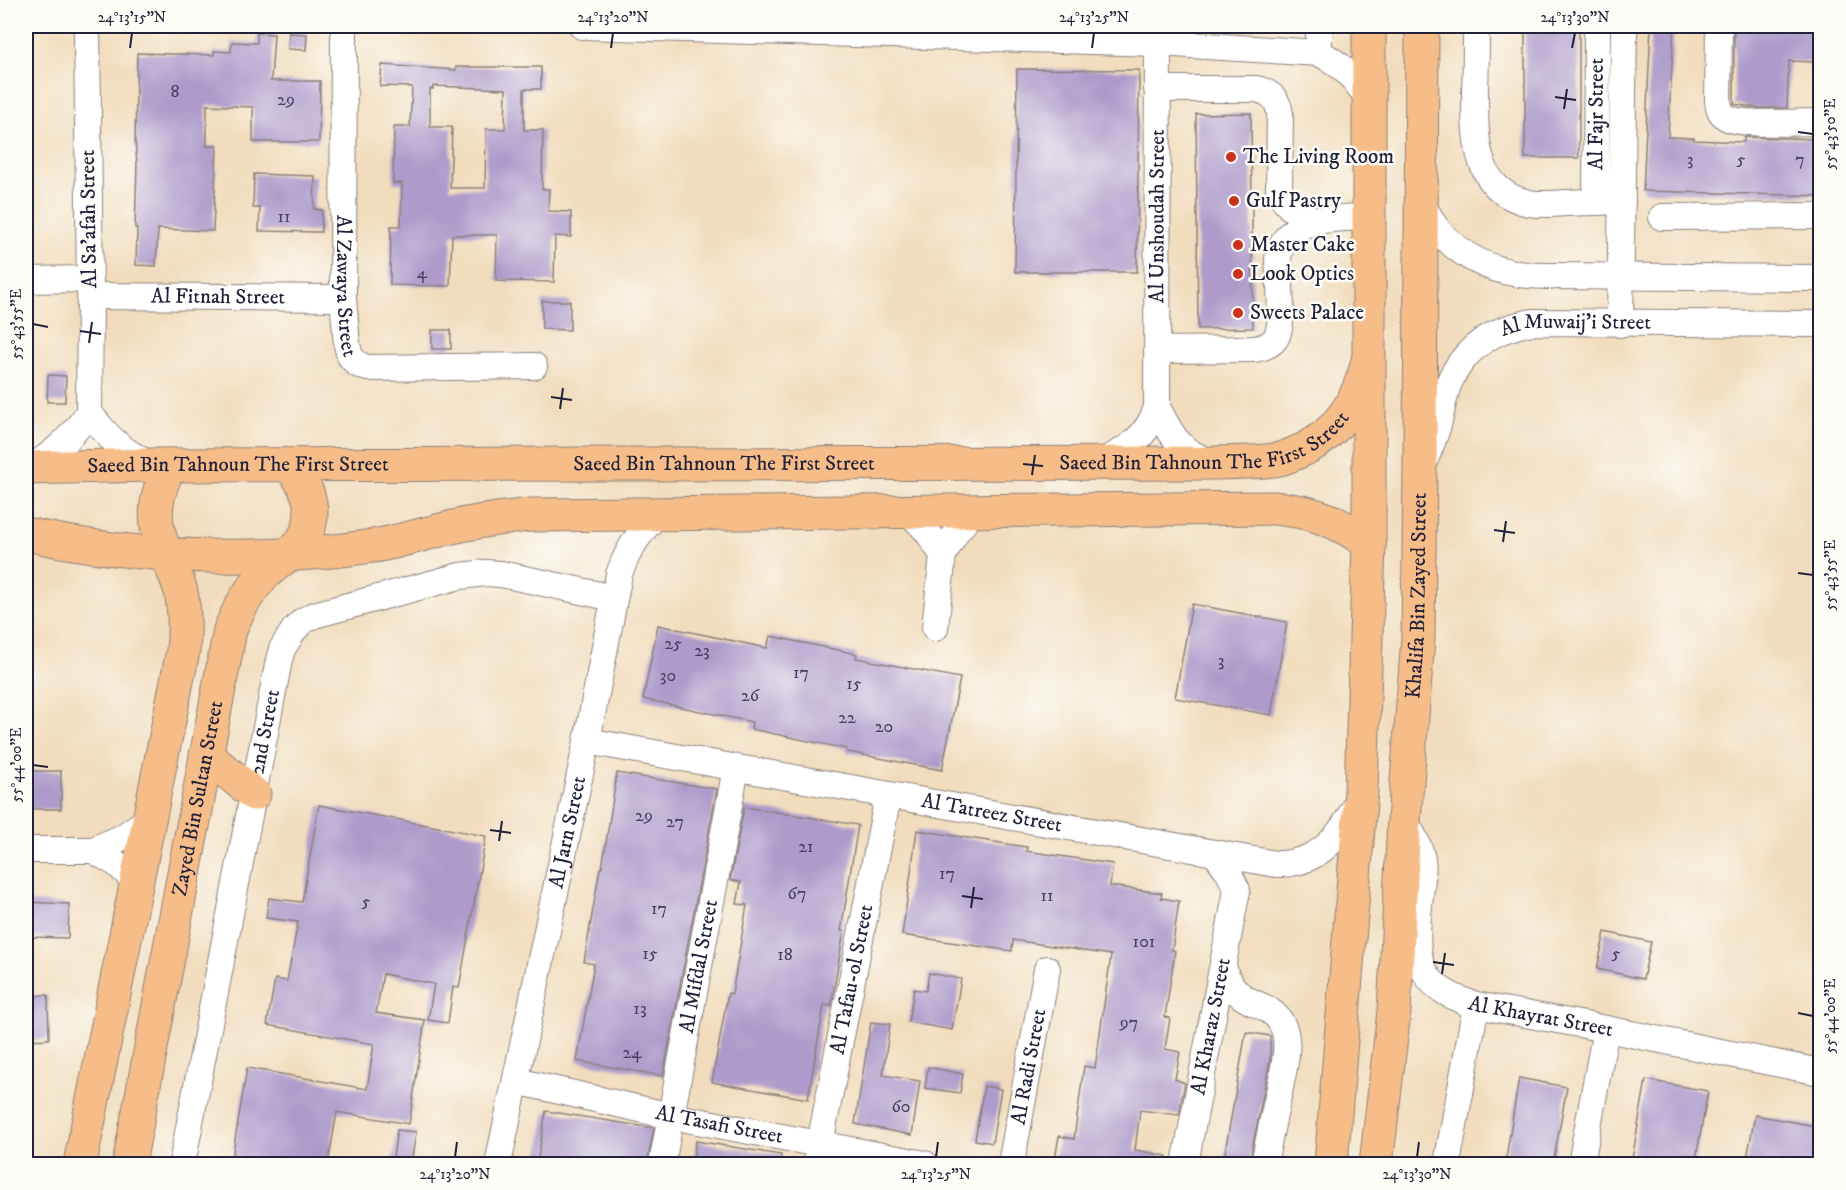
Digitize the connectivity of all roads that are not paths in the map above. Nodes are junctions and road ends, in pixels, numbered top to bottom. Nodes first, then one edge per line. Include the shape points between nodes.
1 (87, 26) edge
2 (344, 26) edge
3 (582, 26) edge
4 (624, 26) edge
5 (1319, 26) edge
6 (1369, 26) edge
7 (1422, 26) edge
8 (1476, 26) edge
9 (1597, 26) edge
10 (1624, 26) edge
11 (1719, 26) edge
12 (951, 31) edge
13 (987, 32) edge
14 (1111, 33) edge
15 (1158, 34) edge
16 (1319, 53) junction
17 (1157, 89) junction
18 (1369, 100) junction
19 (1821, 122) edge
20 (1421, 201) junction
21 (1622, 201) junction
22 (1596, 202) junction
23 (1821, 216) edge
24 (1370, 217) junction
25 (1662, 217) dead end
26 (1317, 220) junction
27 (1621, 277) junction
28 (1821, 278) edge
29 (26, 280) edge
30 (90, 287) junction
31 (343, 298) junction
32 (1620, 324) junction
33 (1821, 324) edge
34 (1157, 350) junction
35 (1368, 359) junction
36 (534, 366) dead end
37 (1157, 407) junction
38 (89, 412) junction
39 (1100, 462) junction
40 (1213, 463) junction
41 (161, 465) junction
42 (288, 465) junction
43 (27, 468) edge
44 (1420, 471) junction
45 (975, 510) junction
46 (908, 511) junction
47 (660, 513) junction
48 (26, 534) edge
49 (1369, 544) junction
50 (167, 555) junction
51 (289, 555) junction
52 (943, 555) junction
53 (614, 598) junction
54 (935, 628) dead end
55 (587, 741) junction
56 (206, 755) junction
57 (736, 768) junction
58 (1361, 791) junction
59 (254, 794) junction
60 (888, 796) junction
61 (150, 818) junction
62 (1404, 821) junction
63 (26, 850) edge
64 (93, 850) junction
65 (1215, 853) junction
66 (1276, 864) junction
67 (137, 883) junction
68 (1237, 890) junction
69 (1223, 966) junction
70 (1047, 969) dead end
71 (1252, 1002) junction
72 (1476, 1005) junction
73 (1211, 1028) junction
74 (1606, 1029) junction
75 (1821, 1072) edge
76 (516, 1081) junction
77 (671, 1116) junction
78 (1334, 1132) junction
79 (818, 1155) edge
80 (80, 1164) edge
81 (129, 1164) edge
82 (182, 1164) edge
83 (498, 1164) edge
84 (662, 1164) edge
85 (925, 1164) edge
86 (1011, 1164) edge
87 (1185, 1164) edge
88 (1264, 1164) edge
89 (1321, 1164) edge
90 (1331, 1164) edge
91 (1376, 1164) edge
92 (1447, 1164) edge
93 (1581, 1164) edge

1 - 30 street, Al Sa'afah Street
2 - 31 street, Al Zawaya Street
3 - 4 street
4 - 12 street
5 - 16 street
6 - 18 main road
7 - 20 main road, Khalifa Bin Zayed Street
8 - 22 street via 1475,123 1482,166 1490,179 1513,198 1532,204
9 - 22 street, Al Fajr Street
10 - 21 street
11 - 19 street via 1718,101 1725,117 1740,122
12 - 13 street
13 - 14 street
14 - 15 street
15 - 16 street
15 - 17 street, Al Unshoudah Street
16 - 18 street via 1347,70
17 - 26 street via 1256,89 1274,97 1280,114 1279,190 1292,210
17 - 34 street, Al Unshoudah Street
18 - 24 main road
20 - 27 street via 1449,242 1494,269 1529,276
20 - 44 main road, Khalifa Bin Zayed Street
21 - 22 street
21 - 27 street
23 - 25 street
24 - 26 street
24 - 35 main road
26 - 34 street via 1297,228 1279,250 1280,315 1276,339 1254,349
27 - 28 street
27 - 32 street
29 - 30 street, Al Fitnah Street
30 - 31 street, Al Fitnah Street
30 - 38 street, Al Sa'afah Street
31 - 36 street, Al Zawaya Street via 350,356 367,368
32 - 33 street, Al Muwaij'i Street
32 - 44 street, Al Muwaij'i Street via 1533,322 1502,329 1488,337 1469,352 1455,371
34 - 37 street, Al Unshoudah Street
35 - 40 main road, Saeed Bin Tahnoun The First Street via 1364,379 1350,407 1314,444 1276,460
35 - 49 main road
37 - 39 street, Al Unshoudah Street via 1142,435 1116,456
37 - 40 street, Al Unshoudah Street via 1172,436 1184,449
38 - 41 street via 122,449 136,458
38 - 43 street via 63,444
39 - 40 main road, Saeed Bin Tahnoun The First Street
39 - 42 main road, Saeed Bin Tahnoun The First Street
41 - 42 main road, Saeed Bin Tahnoun The First Street
41 - 43 main road, Saeed Bin Tahnoun The First Street
41 - 50 main road, Zayed Bin Sultan Street via 156,510 160,540
42 - 51 main road, Zayed Bin Sultan Street via 305,484 311,510 306,535
44 - 62 main road, Khalifa Bin Zayed Street via 1418,638
45 - 46 main road
45 - 49 main road via 1294,510 1334,521
45 - 52 street
46 - 47 main road
46 - 52 street
47 - 51 main road via 529,515 375,545
47 - 53 street, Al Jarn Street via 631,546
48 - 50 main road
49 - 58 main road
50 - 51 main road
50 - 61 main road, Zayed Bin Sultan Street via 181,592 185,632
51 - 56 main road, Zayed Bin Sultan Street via 264,575 236,615 226,647
52 - 54 street
53 - 55 street, Al Jarn Street
53 - 59 street, 2nd Street via 486,573 460,576 303,621 282,649
55 - 57 street, Al Tatreez Street
55 - 76 street, Al Jarn Street
56 - 59 main road
56 - 81 main road, Zayed Bin Sultan Street
57 - 60 street, Al Tatreez Street
57 - 77 street, Al Mifdal Street
58 - 66 street, Al Tatreez Street via 1348,820 1322,850 1301,861
58 - 78 main road
59 - 82 street, 2nd Street
60 - 65 street, Al Tatreez Street
60 - 79 street, Al Tafau-ol Street
61 - 64 street via 123,837
61 - 67 main road, Zayed Bin Sultan Street
62 - 72 street, Al Khayrat Street via 1422,861 1416,935 1420,960 1440,991
62 - 91 main road, Khalifa Bin Zayed Street via 1394,1012
63 - 64 street
64 - 67 street via 117,864
65 - 66 street, Al Tatreez Street
65 - 68 street
66 - 68 street
67 - 80 main road, Zayed Bin Sultan Street
68 - 69 street, Al Kharaz Street
69 - 71 street via 1236,991
69 - 73 street, Al Kharaz Street
70 - 86 street, Al Radi Street
71 - 73 street via 1228,1010
71 - 88 street via 1270,1011 1284,1028 1286,1038
72 - 74 street, Al Khayrat Street
72 - 92 street
73 - 87 street, Al Kharaz Street
74 - 75 street, Al Khayrat Street
74 - 93 street
76 - 77 street, Al Tasafi Street
76 - 83 street, Al Jarn Street
77 - 79 street, Al Tasafi Street
77 - 84 street, Al Mifdal Street
78 - 89 main road
78 - 90 main road
79 - 85 street, Al Tasafi Street

